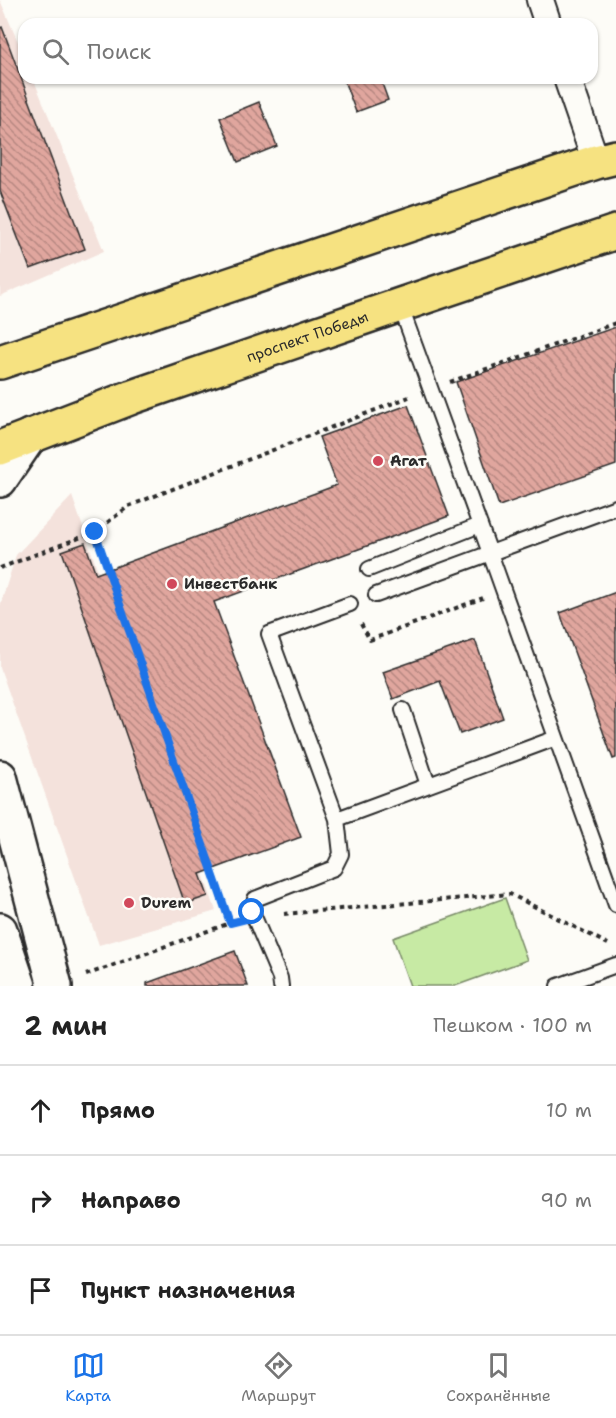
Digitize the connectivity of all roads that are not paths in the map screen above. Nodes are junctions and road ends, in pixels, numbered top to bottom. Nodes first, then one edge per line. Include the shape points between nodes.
1 (540, 0) edge
2 (546, 18) edge
3 (570, 84) edge
4 (606, 159) edge
5 (616, 232) edge
6 (400, 305) junction
7 (2, 356) edge
8 (30, 436) junction
9 (0, 448) edge
10 (0, 480) edge
11 (616, 507) edge
12 (480, 525) junction
13 (490, 553) junction
14 (369, 569) dead end
15 (376, 595) dead end
16 (350, 604) road end
17 (403, 710) dead end
18 (556, 738) junction
19 (0, 777) edge
20 (428, 785) junction
21 (337, 819) junction
22 (616, 905) edge
23 (0, 930) edge
24 (616, 965) edge
25 (68, 982) edge
26 (20, 986) edge
27 (281, 986) edge
28 (558, 986) edge

1 - 2 street
3 - 4 street
4 - 7 main road
5 - 6 main road, проспект Победы
6 - 8 main road, проспект Победы
6 - 12 lane
8 - 9 main road, проспект Победы
8 - 10 main road
11 - 13 lane
12 - 13 lane
12 - 14 lane
13 - 15 lane
13 - 18 lane
16 - 21 lane via 269,634
17 - 20 lane
18 - 20 lane
18 - 22 lane
19 - 25 main road
20 - 21 lane
21 - 27 lane via 341,854 334,868 255,899 252,912
23 - 26 main road
24 - 28 lane

